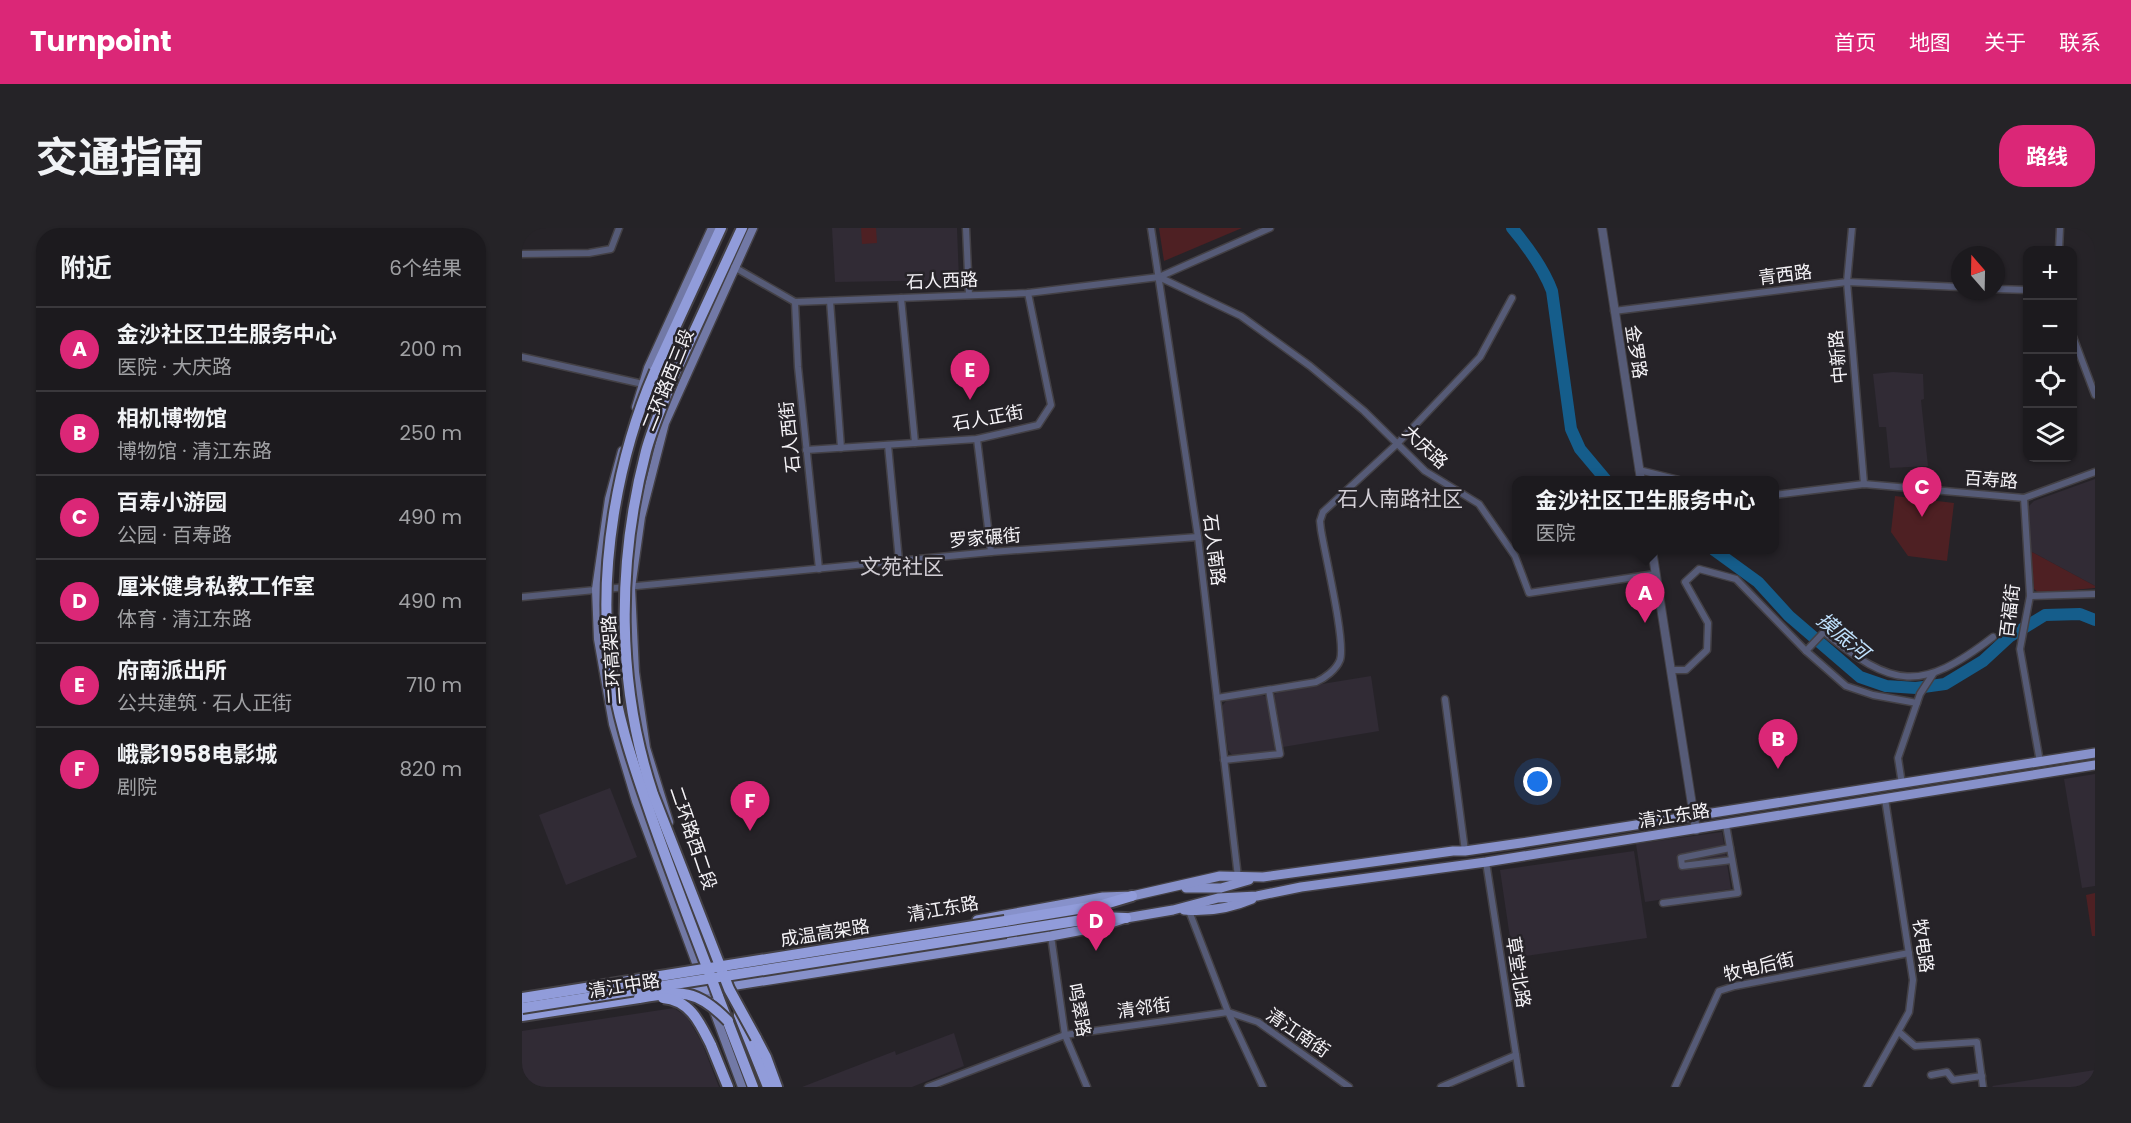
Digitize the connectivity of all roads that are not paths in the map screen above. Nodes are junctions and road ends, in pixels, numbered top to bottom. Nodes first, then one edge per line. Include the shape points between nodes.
1 (619, 228) edge
2 (711, 228) edge
3 (721, 228) edge
4 (742, 228) edge
5 (753, 228) edge
6 (966, 228) edge
7 (1151, 228) edge
8 (1270, 228) edge
9 (1602, 228) edge
10 (1852, 228) edge
11 (2060, 228) edge
12 (2059, 246) edge
13 (522, 254) edge
14 (734, 267) junction
15 (1159, 277) junction
16 (1847, 282) junction
17 (1951, 287) edge
18 (2005, 290) edge
19 (2023, 291) edge
20 (1028, 293) junction
21 (969, 295) junction
22 (901, 298) junction
23 (1512, 298) dead end
24 (830, 301) junction
25 (795, 302) junction
26 (1614, 311) junction
27 (2077, 345) edge
28 (522, 357) edge
29 (643, 384) junction
30 (2095, 395) edge
31 (977, 439) junction
32 (915, 443) junction
33 (1398, 443) junction
34 (888, 445) junction
35 (841, 448) junction
36 (806, 450) junction
37 (1639, 470) junction
38 (2095, 472) edge
39 (1640, 476) edge
40 (1663, 476) edge
41 (1864, 484) junction
42 (1779, 494) edge
43 (2024, 498) junction
44 (1198, 537) junction
45 (991, 552) junction
46 (1512, 552) edge
47 (1514, 554) edge
48 (1653, 554) edge
49 (899, 561) junction
50 (819, 568) junction
51 (1655, 574) junction
52 (632, 588) junction
53 (596, 589) junction
54 (2095, 594) edge
55 (2030, 596) junction
56 (522, 597) edge
57 (1993, 637) dead end
58 (1806, 651) junction
59 (1672, 670) junction
60 (1932, 676) junction
61 (1269, 690) junction
62 (1217, 698) junction
63 (1445, 699) dead end
64 (1917, 703) junction
65 (2095, 753) edge
66 (1224, 760) junction
67 (2040, 762) junction
68 (2095, 765) edge
69 (1902, 784) junction
70 (1885, 799) junction
71 (1695, 817) junction
72 (1726, 825) junction
73 (1696, 830) junction
74 (1730, 848) junction
75 (1465, 851) junction
76 (1732, 860) junction
77 (1486, 862) junction
78 (1238, 877) junction
79 (1263, 877) junction
80 (1169, 889) junction
81 (1132, 896) junction
82 (1257, 896) junction
83 (1663, 903) dead end
84 (1173, 910) junction
85 (1189, 911) junction
86 (1125, 918) junction
87 (1006, 926) junction
88 (1051, 936) junction
89 (1910, 952) junction
90 (722, 963) junction
91 (697, 968) junction
92 (730, 987) junction
93 (706, 990) junction
94 (522, 996) edge
95 (639, 998) junction
96 (522, 1008) edge
97 (1228, 1012) junction
98 (522, 1017) edge
99 (728, 1021) junction
100 (1899, 1032) junction
101 (1065, 1035) junction
102 (1516, 1055) junction
103 (1931, 1075) dead end
104 (1982, 1076) junction
105 (728, 1087) edge
106 (742, 1087) edge
107 (753, 1087) edge
108 (769, 1087) edge
109 (777, 1087) edge
110 (928, 1087) edge
111 (1087, 1087) edge
112 (1263, 1087) edge
113 (1348, 1087) edge
114 (1441, 1087) edge
115 (1521, 1087) edge
116 (1675, 1087) edge
117 (1868, 1087) edge
118 (1983, 1087) edge

1 - 13 street via 611,249
2 - 29 main road, 二环路西三段
3 - 99 highway, 二环高架路, bridge via 649,385 638,418 621,477 610,539 606,608 612,673 630,754
4 - 92 highway, 二环高架路, bridge via 675,373 647,449 630,525 625,591 630,699 644,768
5 - 14 main road, 二环路西三段
6 - 21 street
7 - 15 street, 石人南路
8 - 15 street, 石人西路
9 - 26 street, 金罗路
10 - 16 street, 中新路
11 - 12 street
14 - 25 street
14 - 52 main road, 二环路西三段 via 665,423 640,518
15 - 20 street, 石人西路
15 - 33 street, 大庆路 via 1241,316 1310,366
15 - 44 street, 石人南路
16 - 17 street, 青西路
16 - 26 street, 青西路
16 - 41 street, 中新路
18 - 19 street
20 - 21 street, 石人西路
20 - 31 street, 石人正街 via 1051,405 1038,425
21 - 22 street, 石人西路
22 - 24 street, 石人西路
22 - 32 street
23 - 33 street via 1480,357
24 - 25 street, 石人西路
24 - 35 street
25 - 36 street, 石人西街
26 - 37 street, 金罗路
27 - 30 street
28 - 29 street
29 - 53 main road, 二环路西三段 via 609,499
31 - 32 street, 石人正街
31 - 45 street
32 - 34 street, 石人正街
33 - 46 street, 大庆路 via 1425,471 1479,504
33 - 61 street via 1323,512 1320,521 1340,633 1340,662 1316,682
34 - 35 street, 石人正街
34 - 49 street
35 - 36 street, 石人正街
36 - 50 street, 石人西街
37 - 39 street, 金罗路
37 - 40 street
38 - 43 street, 百寿路
41 - 42 street, 百寿路
41 - 43 street, 百寿路
43 - 55 street, 百福街
44 - 45 street, 罗家碾街
44 - 62 street, 石人南路
45 - 49 street, 罗家碾街
47 - 51 street, 大庆路 via 1529,593
48 - 51 street
49 - 50 street, 罗家碾街
50 - 52 street, 罗家碾街
51 - 59 street
52 - 53 street, 罗家碾街
52 - 90 main road, 二环路西二段 via 635,672 646,747 674,837
53 - 56 street, 罗家碾街
53 - 91 main road via 598,639 613,724 636,801
54 - 55 street
55 - 67 street, 百福街 via 2020,649
57 - 60 street
58 - 59 street via 1736,579 1699,569 1685,582 1708,623 1707,650 1686,670
58 - 60 street via 1824,632 1854,657 1878,670 1899,676
58 - 64 street via 1845,686
59 - 71 street
60 - 64 street
61 - 62 street
61 - 66 street via 1280,754
62 - 66 street, 石人南路
63 - 75 street
64 - 69 street via 1898,758
65 - 67 main road, 清江东路
66 - 78 street, 石人南路
67 - 69 main road, 清江东路
68 - 70 main road, 清江东路
69 - 71 main road, 清江东路
70 - 72 main road, 清江东路
70 - 89 street, 牧电路
71 - 73 street
71 - 75 main road, 清江东路
72 - 73 main road, 清江东路
72 - 74 street
73 - 77 main road, 清江东路
74 - 76 street
74 - 76 street via 1681,858 1682,866
75 - 79 main road, 清江东路
76 - 83 street via 1738,893
77 - 82 main road, 清江东路
77 - 102 street, 草堂北路
78 - 79 main road, 清江东路
78 - 80 main road, 清江东路 via 1220,876
79 - 80 main road, 清江东路 via 1221,888
80 - 81 main road, 清江东路
81 - 87 highway, 成温高架路
81 - 90 main road, 清江东路 via 1103,897
82 - 84 main road, 清江东路 via 1218,898
82 - 85 main road, 清江东路 via 1240,904
84 - 85 main road, 清江东路
84 - 86 main road, 清江东路
85 - 97 street
86 - 87 highway, 成温高架路
86 - 88 main road, 清江东路
87 - 94 highway, 成温高架路, bridge
87 - 96 highway, 成温高架路, bridge
88 - 92 main road, 清江东路
88 - 101 street, 鸣翠路
89 - 100 street, 牧电路 via 1913,980 1909,1012
89 - 116 street, 牧电后街 via 1719,991
90 - 91 main road, 清江中路
90 - 92 main road, 二环路西二段
91 - 93 main road
91 - 94 main road, 清江中路
92 - 93 main road, 清江中路
92 - 108 highway, 二环高架路, bridge
92 - 109 highway, bridge
93 - 98 main road, 清江中路
93 - 106 main road
95 - 98 highway
95 - 99 highway, bridge via 691,995 706,1001
95 - 105 highway, bridge via 667,998 688,1008 711,1045
97 - 101 street, 清邻街
97 - 112 street
97 - 113 street, 清江南街 via 1258,1022
99 - 107 highway, 二环高架路
100 - 104 street via 1915,1046 1977,1042
100 - 117 street, 牧电路
101 - 110 street, 清邻街
101 - 111 street, 鸣翠路
102 - 114 street
102 - 115 street, 草堂北路
103 - 104 street via 1947,1072 1953,1080
104 - 118 street

